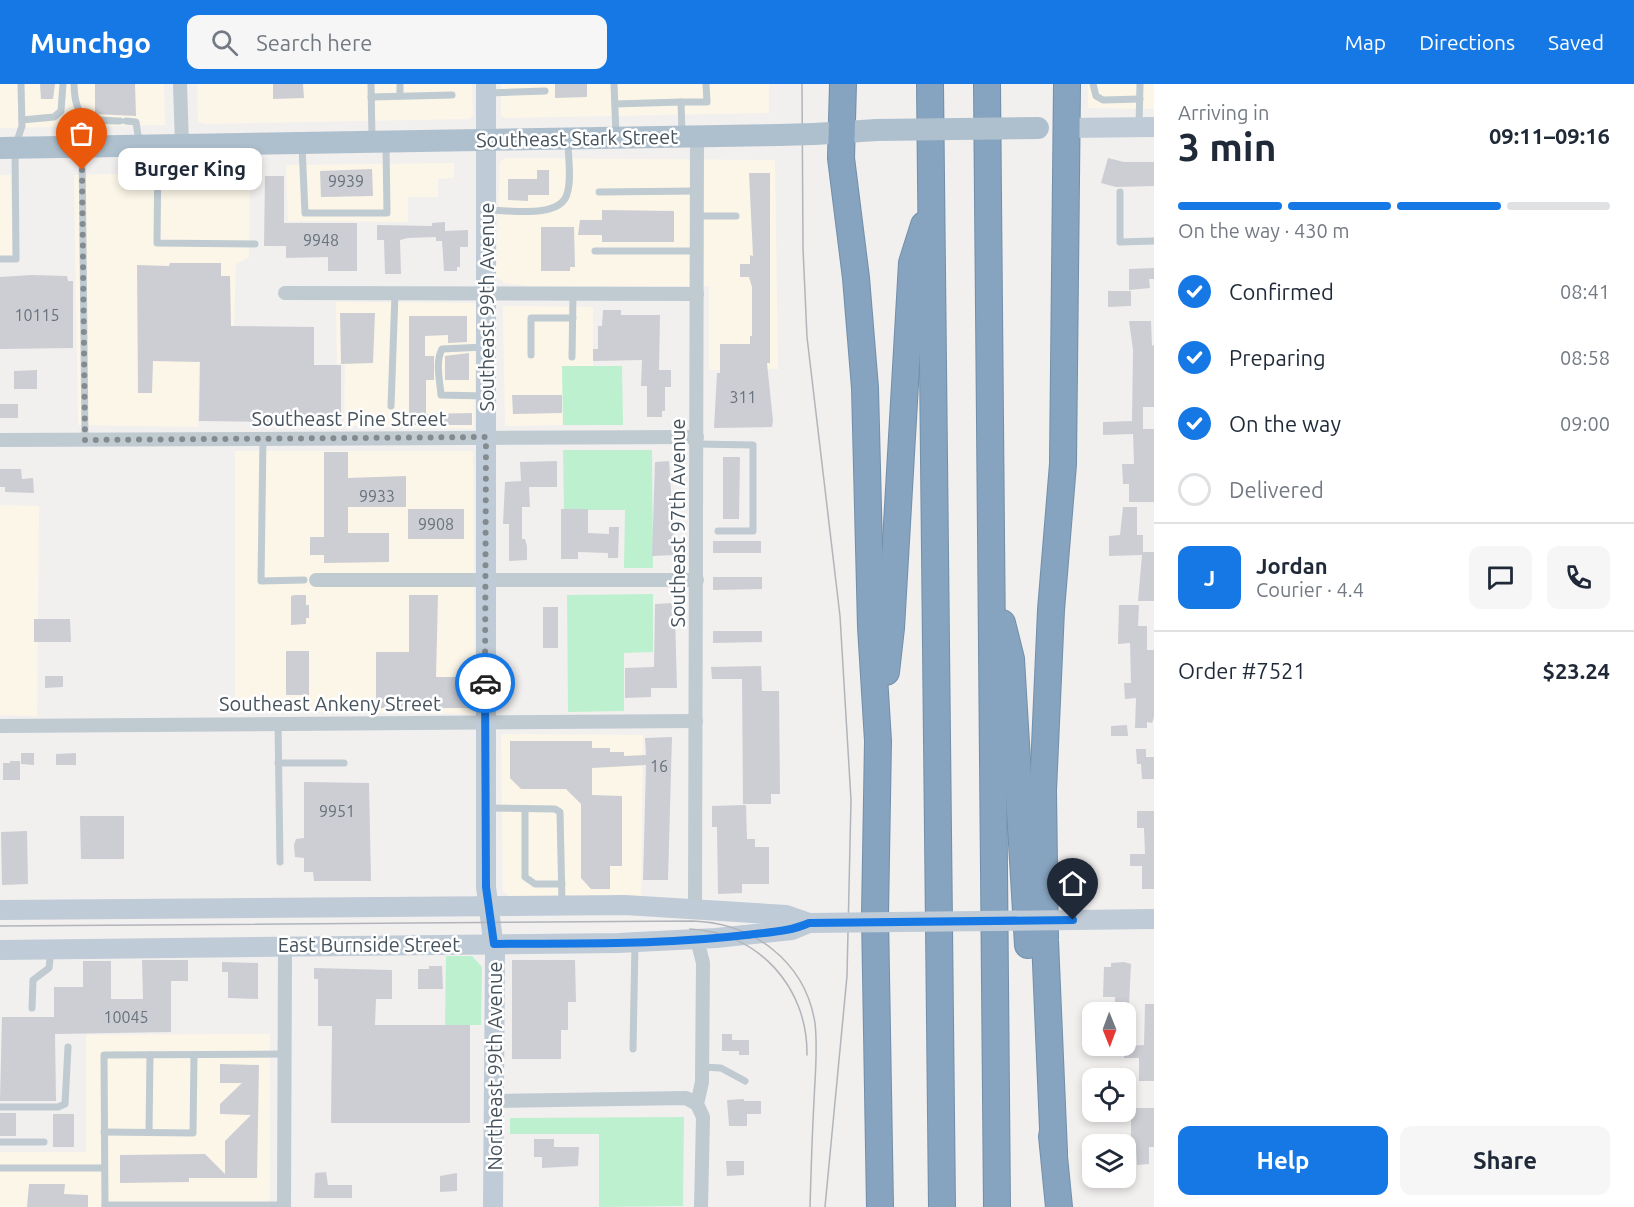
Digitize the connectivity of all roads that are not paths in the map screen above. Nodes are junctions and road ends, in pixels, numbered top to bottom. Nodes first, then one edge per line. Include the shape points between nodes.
1 (21, 84) edge
2 (63, 84) edge
3 (74, 84) edge
4 (180, 84) edge
5 (371, 84) edge
6 (400, 84) edge
7 (614, 84) edge
8 (706, 84) edge
9 (843, 84) edge
10 (930, 84) edge
11 (987, 84) edge
12 (1067, 84) edge
13 (1093, 84) edge
14 (1140, 84) edge
15 (486, 88) edge
16 (545, 91) dead end
17 (452, 95) dead end
18 (400, 96) junction
19 (371, 97) junction
20 (1140, 99) junction
21 (681, 102) junction
22 (615, 104) junction
23 (22, 120) junction
24 (1147, 127) edge
25 (1067, 128) junction
26 (843, 132) junction
27 (689, 136) junction
28 (568, 138) junction
29 (616, 138) junction
30 (486, 140) junction
31 (379, 142) junction
32 (302, 143) junction
33 (182, 145) junction
34 (149, 146) junction
35 (81, 147) junction
36 (7, 148) edge
37 (697, 191) junction
38 (599, 192) dead end
39 (1120, 192) dead end
40 (931, 202) junction
41 (486, 210) junction
42 (697, 216) junction
43 (736, 216) dead end
44 (1154, 241) edge
45 (255, 244) dead end
46 (595, 251) dead end
47 (697, 251) junction
48 (0, 259) edge
49 (285, 293) dead end
50 (395, 294) junction
51 (486, 294) junction
52 (573, 294) junction
53 (697, 294) junction
54 (573, 318) junction
55 (486, 347) junction
56 (531, 355) dead end
57 (572, 357) dead end
58 (486, 396) junction
59 (391, 406) dead end
60 (486, 437) junction
61 (263, 438) junction
62 (0, 440) edge
63 (85, 440) junction
64 (698, 441) junction
65 (718, 531) dead end
66 (310, 580) joint
67 (485, 580) junction
68 (697, 580) junction
69 (993, 590) junction
70 (696, 721) junction
71 (485, 722) junction
72 (278, 723) junction
73 (0, 726) edge
74 (878, 741) junction
75 (278, 763) junction
76 (344, 763) dead end
77 (486, 808) junction
78 (525, 809) junction
79 (280, 862) dead end
80 (562, 884) junction
81 (562, 906) junction
82 (694, 909) junction
83 (0, 910) edge
84 (1154, 919) edge
85 (809, 923) junction
86 (491, 926) junction
87 (697, 939) junction
88 (635, 942) junction
89 (285, 944) junction
90 (51, 948) junction
91 (0, 950) edge
92 (32, 1008) dead end
93 (68, 1047) dead end
94 (633, 1049) dead end
95 (194, 1054) junction
96 (285, 1054) junction
97 (150, 1055) junction
98 (702, 1066) junction
99 (745, 1081) dead end
100 (494, 1101) junction
101 (697, 1104) junction
102 (0, 1107) edge
103 (104, 1132) junction
104 (149, 1132) junction
105 (44, 1142) dead end
106 (0, 1143) edge
107 (1054, 1152) junction
108 (0, 1168) edge
109 (104, 1168) junction
110 (105, 1206) edge
111 (219, 1206) edge
112 (284, 1206) edge
113 (493, 1207) edge
114 (701, 1207) edge
115 (880, 1207) edge
116 (942, 1207) edge
117 (997, 1207) edge
118 (1059, 1207) edge

1 - 23 lane
2 - 23 lane via 61,111 54,117
3 - 34 lane via 80,114 90,119 136,122
4 - 33 street
5 - 19 lane
6 - 18 lane
7 - 22 lane
8 - 21 lane via 707,102
9 - 26 highway
10 - 40 highway
11 - 69 highway
12 - 25 highway
13 - 20 lane via 1096,96 1102,100
14 - 20 lane
15 - 16 lane
15 - 30 street, Southeast 99th Avenue
17 - 18 lane
18 - 19 lane
19 - 31 lane
20 - 24 lane
21 - 22 lane
21 - 27 lane
22 - 29 lane
23 - 36 lane
24 - 25 street, Southeast Stark Street
25 - 26 main road, Southeast Stark Street, bridge
25 - 107 highway via 1063,464 1044,790 1045,940
26 - 27 main road, Southeast Stark Street, bridge
26 - 74 highway via 841,158 865,388
27 - 29 main road, Southeast Stark Street
27 - 37 street, Southeast 97th Avenue
28 - 29 main road, Southeast Stark Street
28 - 30 main road, Southeast Stark Street
28 - 41 lane via 568,192 560,205 545,211
30 - 31 main road, Southeast Stark Street
30 - 41 street, Southeast 99th Avenue
31 - 32 main road, Southeast Stark Street
31 - 32 lane via 387,213 305,213
32 - 33 main road, Southeast Stark Street
33 - 34 main road, Southeast Stark Street
34 - 35 main road, Southeast Stark Street
34 - 45 lane via 157,243
35 - 36 main road, Southeast Stark Street
35 - 63 lane
36 - 48 lane via 16,259
37 - 38 lane
37 - 42 street, Southeast 97th Avenue
39 - 44 lane via 1120,242
40 - 74 highway via 912,263 891,628
40 - 116 highway
41 - 51 street, Southeast 99th Avenue
42 - 43 lane
42 - 47 street, Southeast 97th Avenue
46 - 47 lane
47 - 53 street, Southeast 97th Avenue
49 - 50 street
50 - 51 street
50 - 59 lane
51 - 52 street
51 - 55 street, Southeast 99th Avenue
52 - 53 street
52 - 54 lane
53 - 64 street, Southeast 97th Avenue
54 - 56 lane via 531,318
54 - 57 lane
55 - 58 street, Southeast 99th Avenue
55 - 58 lane via 442,349 439,355 441,395
58 - 60 street, Southeast 99th Avenue
60 - 61 street, Southeast Pine Street
60 - 64 street, Southeast Pine Street
60 - 67 street, Southeast 99th Avenue
61 - 63 street, Southeast Pine Street
61 - 66 lane via 261,580
62 - 63 street, Southeast Pine Street
64 - 65 lane via 753,445 753,531
64 - 68 street, Southeast 97th Avenue
66 - 67 street
67 - 68 street
67 - 71 street, Southeast 99th Avenue
68 - 70 street, Southeast 97th Avenue
69 - 107 highway via 1011,659 1029,964
69 - 117 highway
70 - 71 street, Southeast Ankeny Street
70 - 82 street, Southeast 97th Avenue
71 - 72 street, Southeast Ankeny Street
71 - 77 street, Southeast 99th Avenue
72 - 73 street, Southeast Ankeny Street
72 - 75 lane
74 - 115 highway via 875,915
75 - 76 lane
75 - 79 lane
77 - 78 lane
77 - 86 street, Southeast 99th Avenue
78 - 80 lane via 525,877 535,884
78 - 80 lane via 555,809 560,813
80 - 81 lane
81 - 82 street, East Burnside Street
81 - 86 street, East Burnside Street
82 - 85 street, East Burnside Street via 786,915
83 - 86 street, East Burnside Street
84 - 85 street, East Burnside Street, bridge
85 - 87 street, East Burnside Street via 792,930
86 - 88 street, East Burnside Street
86 - 89 street, East Burnside Street
86 - 100 street, Northeast 99th Avenue
87 - 88 street, East Burnside Street
87 - 98 street via 703,963
88 - 94 lane
89 - 90 street, East Burnside Street
89 - 96 street
90 - 91 street, East Burnside Street
90 - 92 lane via 49,968 33,980
93 - 102 lane via 65,1104
95 - 96 lane
95 - 97 lane
95 - 104 lane via 194,1133
96 - 112 street
97 - 103 lane via 104,1055
97 - 104 lane
98 - 99 lane via 721,1068
98 - 101 street
100 - 101 street via 686,1098
100 - 113 street, Northeast 99th Avenue
101 - 114 street via 703,1117
103 - 104 lane
103 - 109 lane
105 - 106 lane
107 - 118 highway
108 - 109 lane
109 - 110 lane
110 - 111 lane
111 - 112 lane

